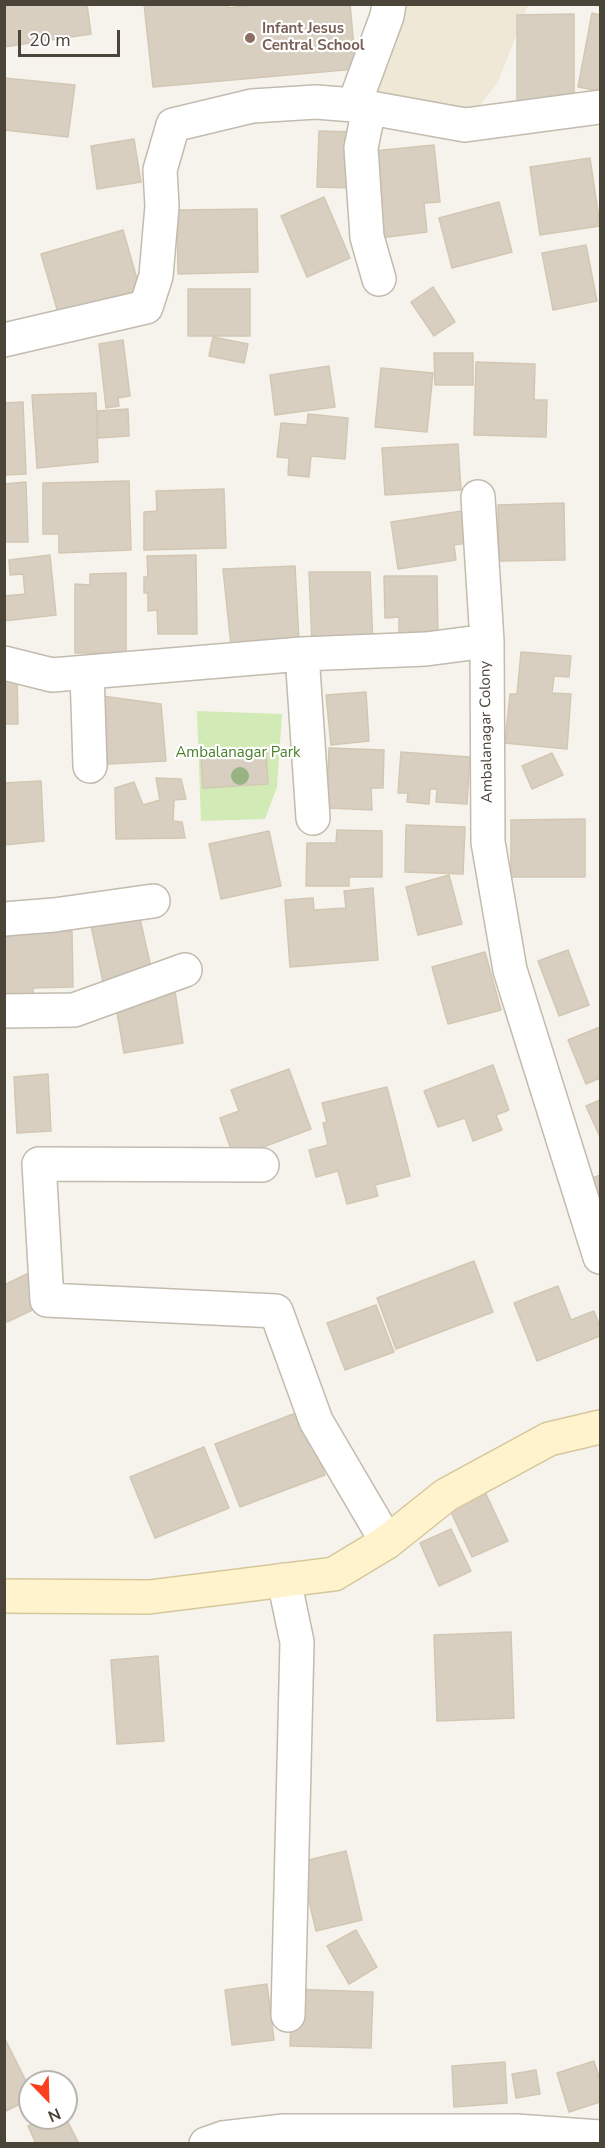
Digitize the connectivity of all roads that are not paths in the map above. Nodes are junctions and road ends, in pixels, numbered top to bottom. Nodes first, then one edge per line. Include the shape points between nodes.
1 (389, 4) edge
2 (362, 106) junction
3 (600, 107) edge
4 (379, 279) dead end
5 (4, 340) edge
6 (478, 497) dead end
7 (487, 641) junction
8 (303, 654) junction
9 (4, 663) edge
10 (87, 672) junction
11 (90, 766) dead end
12 (313, 818) dead end
13 (153, 902) dead end
14 (4, 919) edge
15 (185, 970) dead end
16 (4, 1011) edge
17 (262, 1165) dead end
18 (600, 1257) edge
19 (600, 1427) edge
20 (387, 1542) junction
21 (284, 1581) junction
22 (4, 1596) edge
23 (288, 2016) dead end
24 (600, 2137) edge
25 (395, 2138) edge
26 (206, 2144) edge

1 - 2 street
2 - 3 street via 465,125
2 - 4 street via 368,237
2 - 5 street via 316,102 252,106 172,125 160,170 162,206 156,276 146,307
6 - 7 street
7 - 8 street, Ambalanagar Colony via 426,650
7 - 18 street, Ambalanagar Colony via 488,842 510,970
8 - 10 street, Ambalanagar Colony
8 - 12 street
9 - 10 street, Ambalanagar Colony via 52,675
10 - 11 street
13 - 14 street
15 - 16 street via 74,1010
17 - 20 street via 39,1164 47,1300 276,1311 316,1421
19 - 20 main road via 549,1439 446,1494
20 - 21 main road via 334,1574
21 - 22 main road via 149,1597
21 - 23 street via 297,1642
24 - 25 street via 516,2131
25 - 26 street via 284,2131 223,2138

